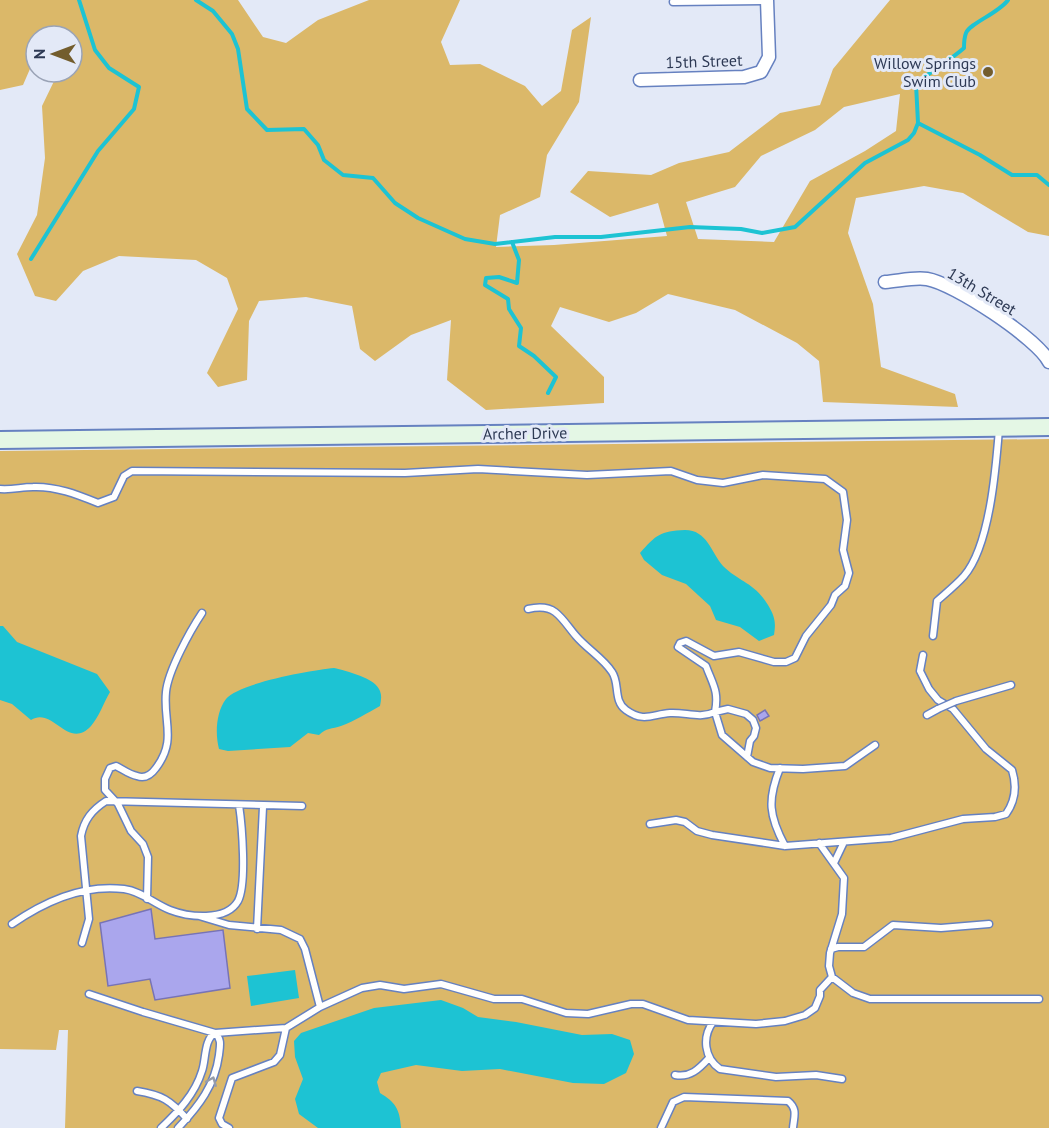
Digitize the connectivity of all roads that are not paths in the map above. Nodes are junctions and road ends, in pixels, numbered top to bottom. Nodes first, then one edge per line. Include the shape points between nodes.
1 (767, 0) edge
2 (673, 2) dead end
3 (640, 80) dead end
4 (885, 282) dead end
5 (1049, 362) edge
6 (1049, 427) edge
7 (999, 428) junction
8 (0, 440) edge
9 (0, 489) edge
10 (528, 609) dead end
11 (202, 613) dead end
12 (933, 636) dead end
13 (923, 655) dead end
14 (714, 656) junction
15 (707, 669) junction
16 (1011, 686) dead end
17 (715, 712) junction
18 (927, 715) dead end
19 (875, 745) dead end
20 (747, 757) junction
21 (780, 768) junction
22 (115, 801) junction
23 (239, 805) junction
24 (302, 806) dead end
25 (263, 807) junction
26 (650, 824) dead end
27 (844, 842) junction
28 (819, 843) junction
29 (786, 846) junction
30 (834, 863) junction
31 (86, 891) junction
32 (147, 899) junction
33 (199, 916) junction
34 (12, 924) dead end
35 (989, 924) dead end
36 (257, 929) junction
37 (82, 943) dead end
38 (831, 949) junction
39 (832, 977) junction
40 (89, 993) dead end
41 (1039, 999) dead end
42 (320, 1007) junction
43 (713, 1022) junction
44 (286, 1028) junction
45 (215, 1033) junction
46 (709, 1058) junction
47 (675, 1075) dead end
48 (842, 1079) dead end
49 (137, 1091) dead end
50 (179, 1110) junction
51 (187, 1119) junction
52 (161, 1128) edge
53 (178, 1128) edge
54 (229, 1128) edge
55 (661, 1128) edge
56 (793, 1128) edge

1 - 2 lane
1 - 3 street, 15th Street via 770,45 761,72 744,77
4 - 5 street, 13th Street via 927,279 945,285 988,309 1039,348
6 - 7 street, Archer Drive
7 - 8 street, Archer Drive
7 - 12 lane via 993,485 981,540 965,575 937,601
9 - 14 lane via 35,487 80,494 98,503 114,497 124,477 132,471 405,473 478,469 587,475 671,471 723,483 763,475 825,479 843,492 846,503 843,550 849,573 845,586 806,636 795,658 774,662 739,652
10 - 17 lane via 545,607 554,611 613,673 619,702 625,709 646,718 668,713 700,717
11 - 22 lane via 190,630 166,692 169,742 161,762 147,777 137,777 116,766 110,768 105,790
13 - 27 lane via 920,671 929,689 953,709 986,749 1012,770 1012,805 1006,814 995,818 963,819 891,838
14 - 15 lane
14 - 15 lane via 686,641 680,643 678,647
15 - 17 lane via 718,698
16 - 18 lane, bridge via 956,701
17 - 20 lane via 722,735
17 - 20 lane via 728,709 753,720 756,728
19 - 21 lane via 845,766
20 - 21 lane via 770,768
21 - 29 lane via 771,806 775,827
22 - 23 lane
22 - 31 lane via 106,801 96,808 83,825
22 - 32 lane via 148,857
23 - 25 lane
23 - 33 lane via 243,885 238,901 231,909
24 - 25 lane
25 - 36 lane
26 - 29 lane via 676,820 712,835
27 - 28 lane
27 - 30 lane
28 - 29 lane
28 - 30 lane
30 - 38 lane via 844,878 842,914
31 - 32 lane via 125,889
31 - 34 lane via 63,895
31 - 37 lane via 89,919
32 - 33 lane via 172,911
33 - 36 lane
35 - 38 lane via 941,928 893,925 864,947
36 - 42 lane via 281,930 300,939
38 - 39 lane
39 - 41 lane via 853,993 870,999
39 - 43 lane via 820,990 815,1008 805,1015 756,1024
40 - 45 lane
42 - 43 lane via 362,988 380,985 404,989 441,984 494,999 522,999 566,1013 588,1014 643,1004 688,1020
42 - 44 lane
43 - 46 lane via 706,1034
44 - 45 lane
44 - 54 lane via 274,1062 232,1078 219,1118
45 - 50 lane via 208,1043 195,1087
51 -> 45 lane via 205,1096 214,1075 220,1043
46 - 47 lane via 689,1074
46 - 48 lane via 720,1068 776,1077 816,1075
49 - 50 lane via 156,1094
50 - 51 lane
50 - 52 lane
51 - 53 lane
55 - 56 lane via 673,1102 684,1098 788,1101 794,1106

